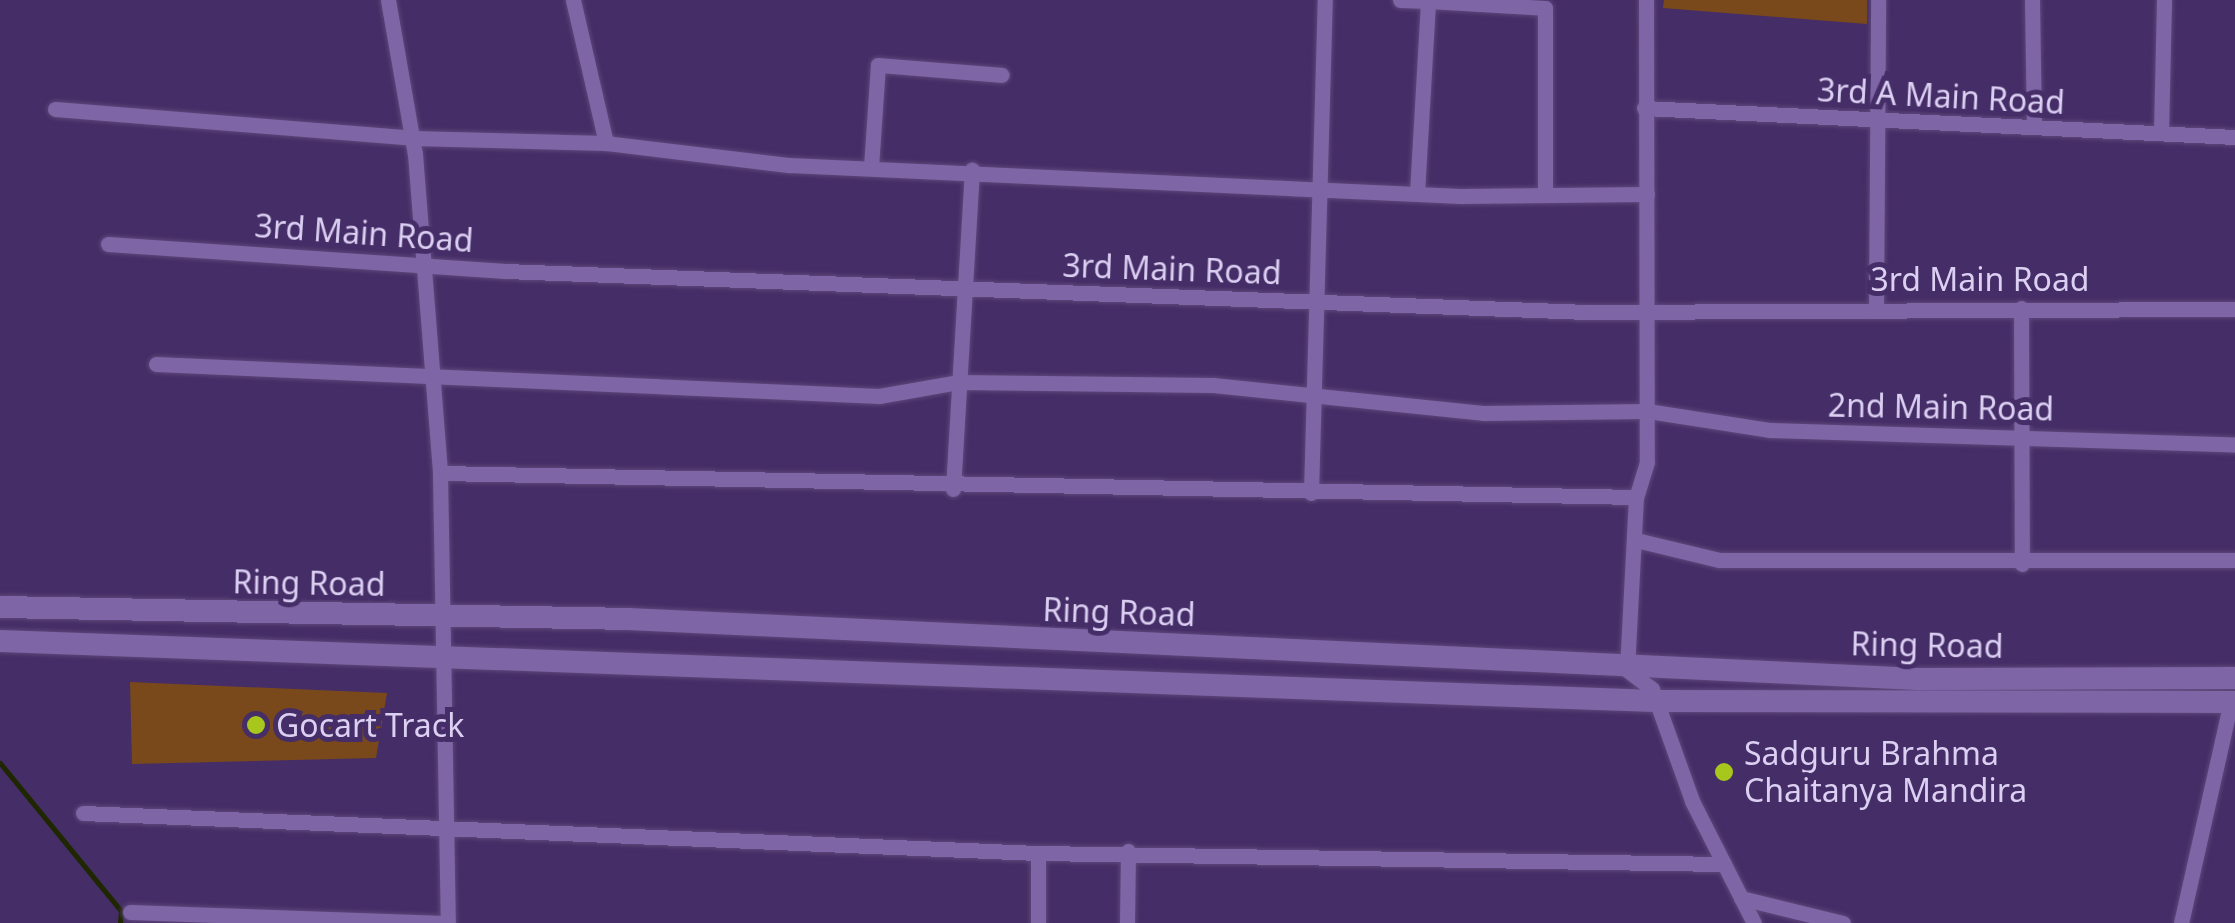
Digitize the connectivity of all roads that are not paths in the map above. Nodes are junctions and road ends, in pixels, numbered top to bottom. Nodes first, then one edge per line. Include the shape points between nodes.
1 (388, 0) edge
2 (573, 0) edge
3 (1325, 0) edge
4 (1400, 0) edge
5 (1646, 0) edge
6 (1878, 0) edge
7 (2032, 0) edge
8 (2164, 0) edge
9 (1428, 1) edge
10 (1002, 76) dead end
11 (1644, 108) junction
12 (55, 109) dead end
13 (1880, 121) junction
14 (2034, 127) junction
15 (2161, 134) junction
16 (2235, 137) edge
17 (413, 138) junction
18 (606, 143) junction
19 (871, 167) junction
20 (972, 170) junction
21 (1321, 186) junction
22 (1418, 193) junction
23 (1545, 194) junction
24 (1647, 194) junction
25 (108, 244) dead end
26 (425, 264) junction
27 (967, 286) junction
28 (1317, 300) junction
29 (1649, 306) junction
30 (1876, 306) junction
31 (2021, 308) junction
32 (2235, 309) edge
33 (156, 364) dead end
34 (434, 380) junction
35 (958, 382) junction
36 (1315, 394) junction
37 (1648, 411) junction
38 (2024, 436) junction
39 (2235, 445) edge
40 (440, 473) junction
41 (953, 489) junction
42 (1311, 492) junction
43 (1636, 497) junction
44 (1636, 540) junction
45 (2235, 560) edge
46 (2022, 564) junction
47 (0, 607) edge
48 (436, 617) junction
49 (0, 641) edge
50 (438, 655) junction
51 (1628, 670) junction
52 (2235, 678) edge
53 (1654, 702) junction
54 (2233, 702) edge
55 (83, 813) dead end
56 (448, 829) junction
57 (1128, 851) junction
58 (1038, 853) junction
59 (1724, 864) junction
60 (1741, 898) junction
61 (130, 912) dead end
62 (446, 923) edge
63 (1038, 923) edge
64 (1127, 923) edge
65 (1754, 923) edge
66 (1843, 923) edge
67 (2180, 923) edge

1 - 17 street
2 - 18 street
3 - 21 street
4 - 9 street
5 - 11 street
6 - 13 street
7 - 14 street
8 - 15 street
9 - 22 street
9 - 23 street via 1545,8
10 - 19 street via 878,65
11 - 13 street, 3rd A Main Road
11 - 24 street
12 - 17 street
13 - 14 street, 3rd A Main Road
13 - 30 street
14 - 15 street, 3rd A Main Road
15 - 16 street, 3rd A Main Road
17 - 18 street
17 - 26 street
18 - 19 street
19 - 20 street
20 - 21 street
20 - 27 street
21 - 22 street
21 - 28 street
22 - 23 street
23 - 24 street
24 - 29 street
25 - 26 street, 3rd Main Road
26 - 27 street, 3rd Main Road
26 - 34 street
27 - 28 street, 3rd Main Road
27 - 35 street
28 - 29 street, 3rd Main Road
28 - 36 street
29 - 30 street, 3rd Main Road
29 - 37 street
30 - 31 street, 3rd Main Road
31 - 32 street, 3rd Main Road
31 - 38 street
33 - 34 street, 2nd Main Road
34 - 35 street, 2nd Main Road via 879,396
34 - 40 street
35 - 36 street, 2nd Main Road
35 - 41 street
36 - 37 street, 2nd Main Road via 1482,413
36 - 42 street
37 - 38 street, 2nd Main Road via 1770,430
37 - 43 street
38 - 39 street, 2nd Main Road
38 - 46 street
40 - 41 street
40 - 48 street
41 - 42 street
42 - 43 street
43 - 44 street
44 - 46 street via 1719,560
44 - 51 street
45 - 46 street
47 - 48 main road, Ring Road
48 - 50 street
48 - 51 main road, Ring Road via 1412,652
49 - 50 main road, Ring Road
50 - 53 main road, Ring Road
50 - 56 street via 450,716
51 - 52 main road, Ring Road
51 - 53 street
53 - 54 main road, Ring Road
53 - 59 street
54 - 67 street
55 - 56 street
56 - 58 street
56 - 62 street
57 - 58 street
57 - 59 street
57 - 64 street
58 - 63 street
59 - 60 street
60 - 65 street
60 - 66 street
61 - 62 street

